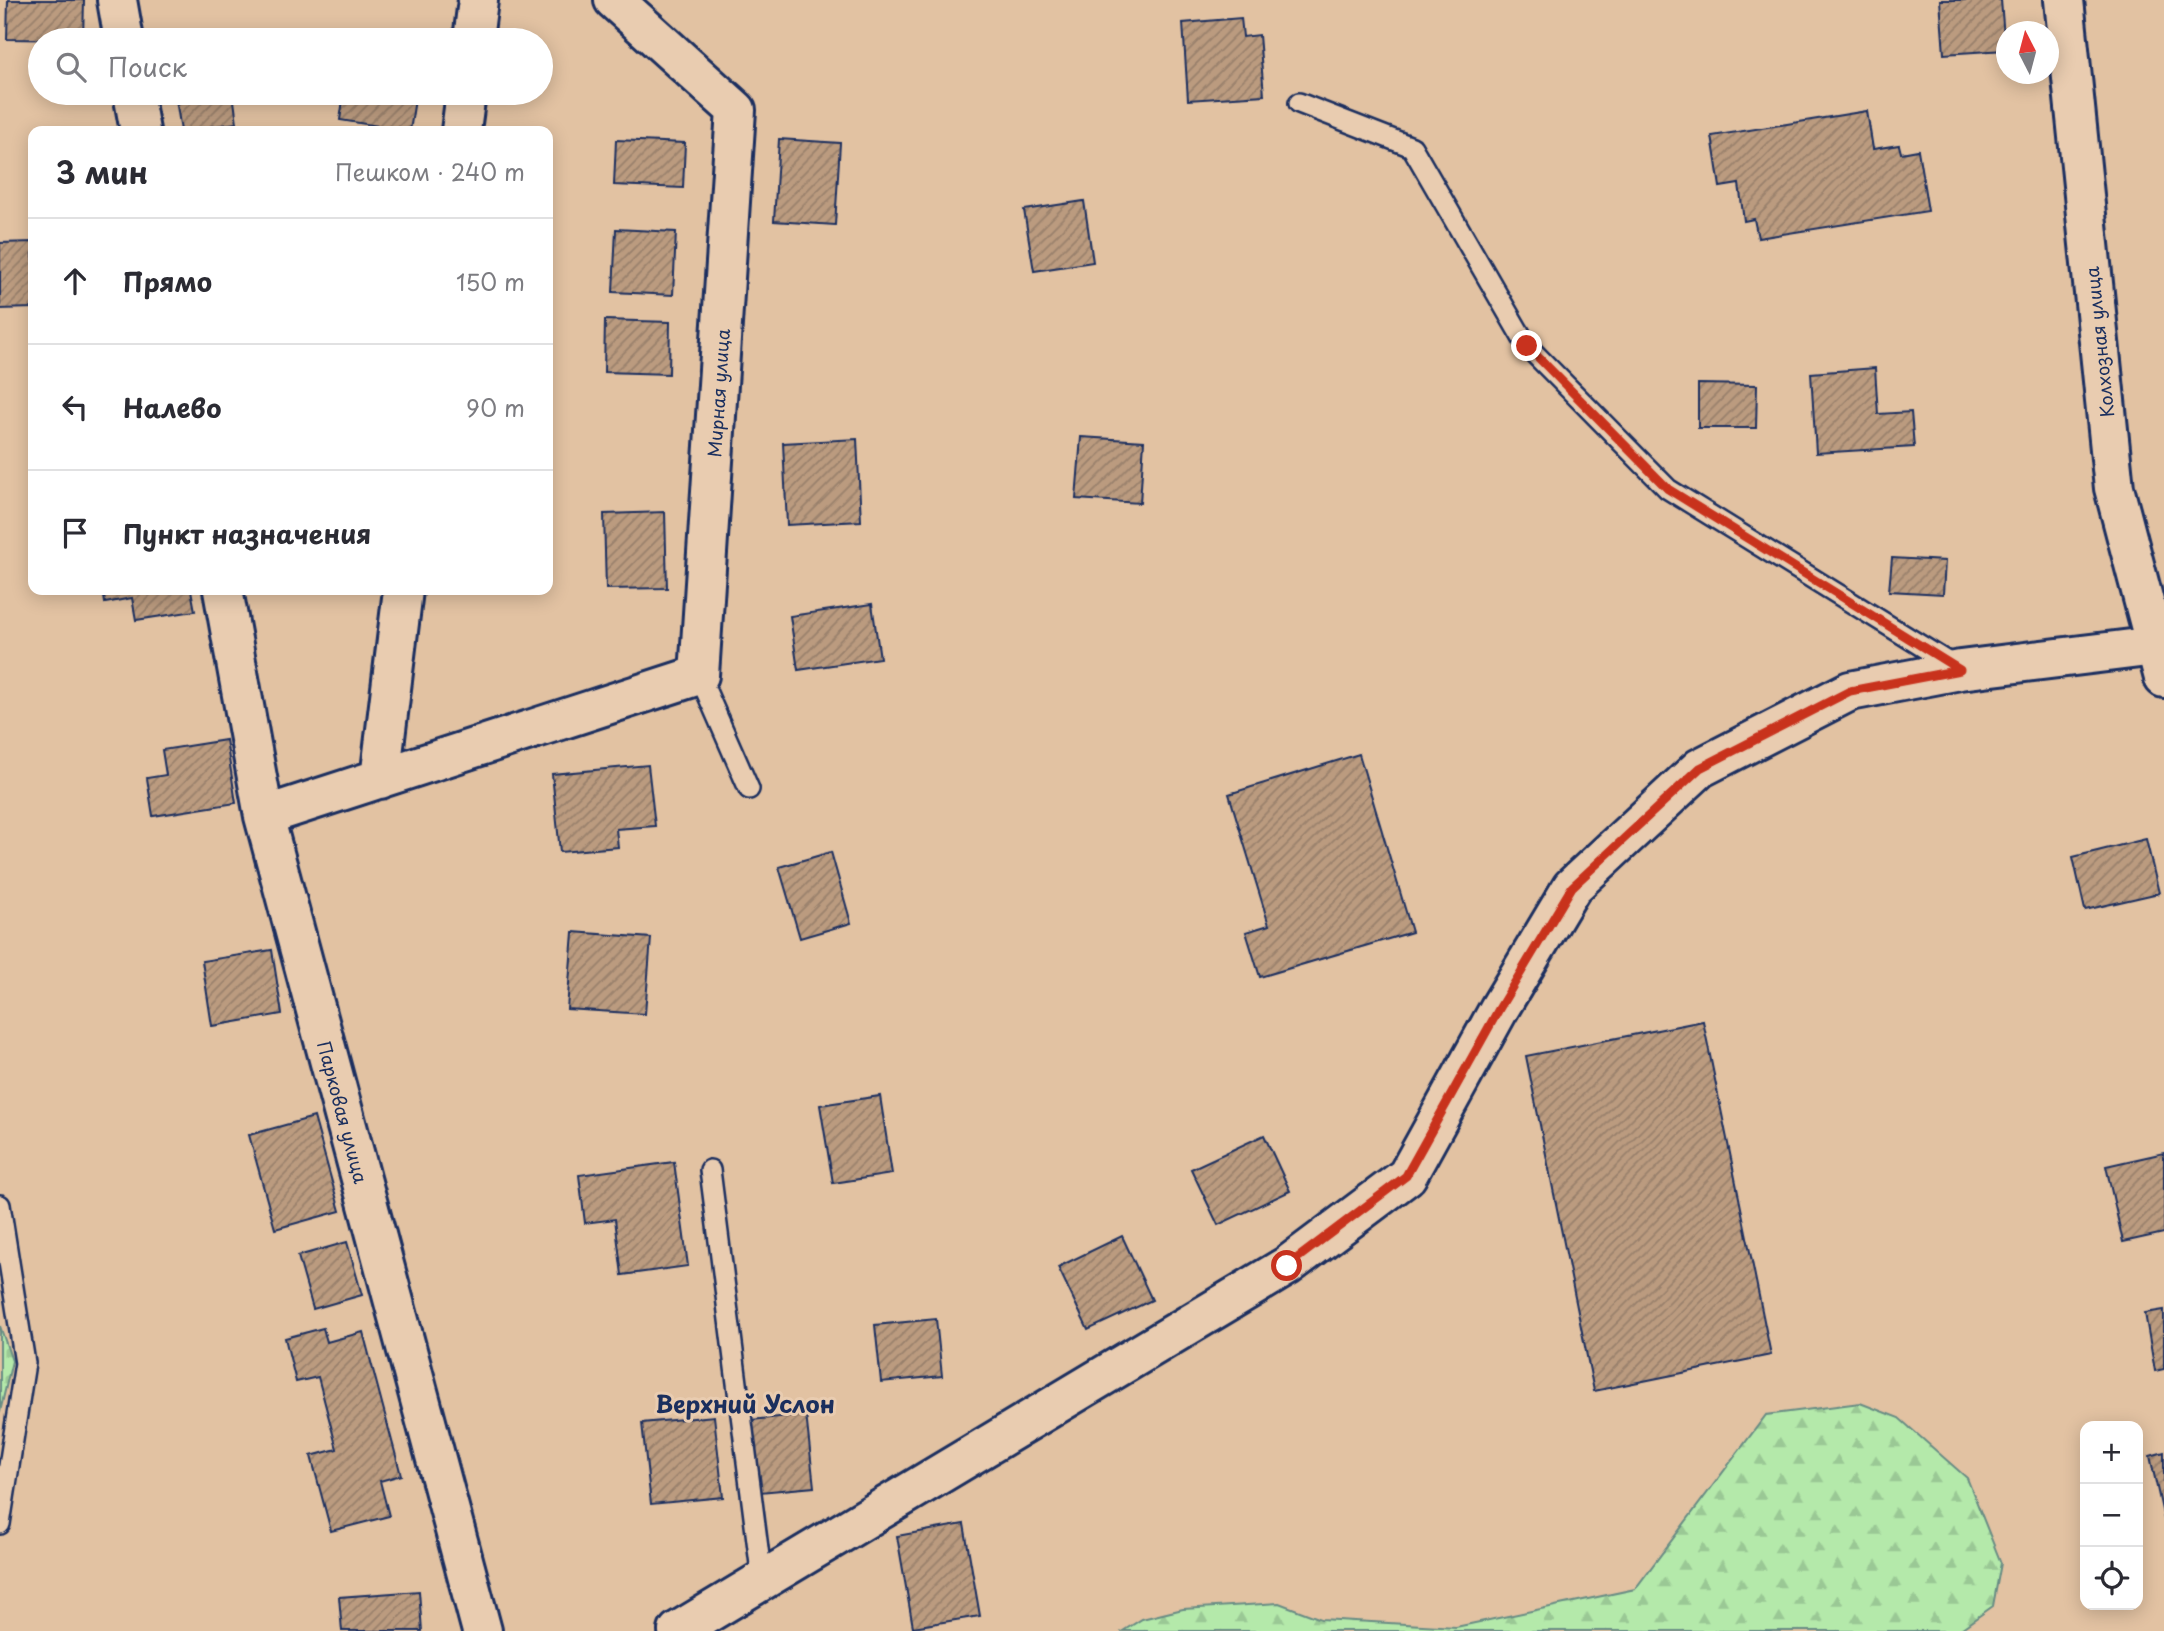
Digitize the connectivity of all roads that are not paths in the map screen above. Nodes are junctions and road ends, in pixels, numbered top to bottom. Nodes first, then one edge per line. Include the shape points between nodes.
1 (117, 0) edge
2 (478, 0) edge
3 (614, 0) edge
4 (2064, 0) edge
5 (122, 28) edge
6 (474, 28) edge
7 (1299, 103) dead end
8 (135, 105) edge
9 (464, 105) edge
10 (139, 126) edge
11 (462, 126) edge
12 (224, 595) edge
13 (402, 595) edge
14 (2160, 662) edge
15 (1960, 670) junction
16 (699, 675) junction
17 (380, 779) junction
18 (749, 789) dead end
19 (264, 816) junction
20 (710, 1171) dead end
21 (0, 1205) edge
22 (0, 1524) edge
23 (762, 1580) junction
24 (482, 1631) edge
25 (678, 1631) edge

1 - 5 street
2 - 6 street
3 - 16 street, Мирная улица via 736,110
4 - 14 street, Колхозная улица via 2114,488
7 - 15 lane via 1412,147 1527,346 1668,489
8 - 10 street
9 - 11 street
12 - 19 street, Парковая улица
13 - 17 street
14 - 15 street
15 - 23 street via 1850,691 1700,768 1572,887 1406,1176 1287,1266
16 - 17 street
16 - 18 lane
17 - 19 street
19 - 24 street, Парковая улица
20 - 23 lane
21 - 22 lane via 25,1363
23 - 25 street

